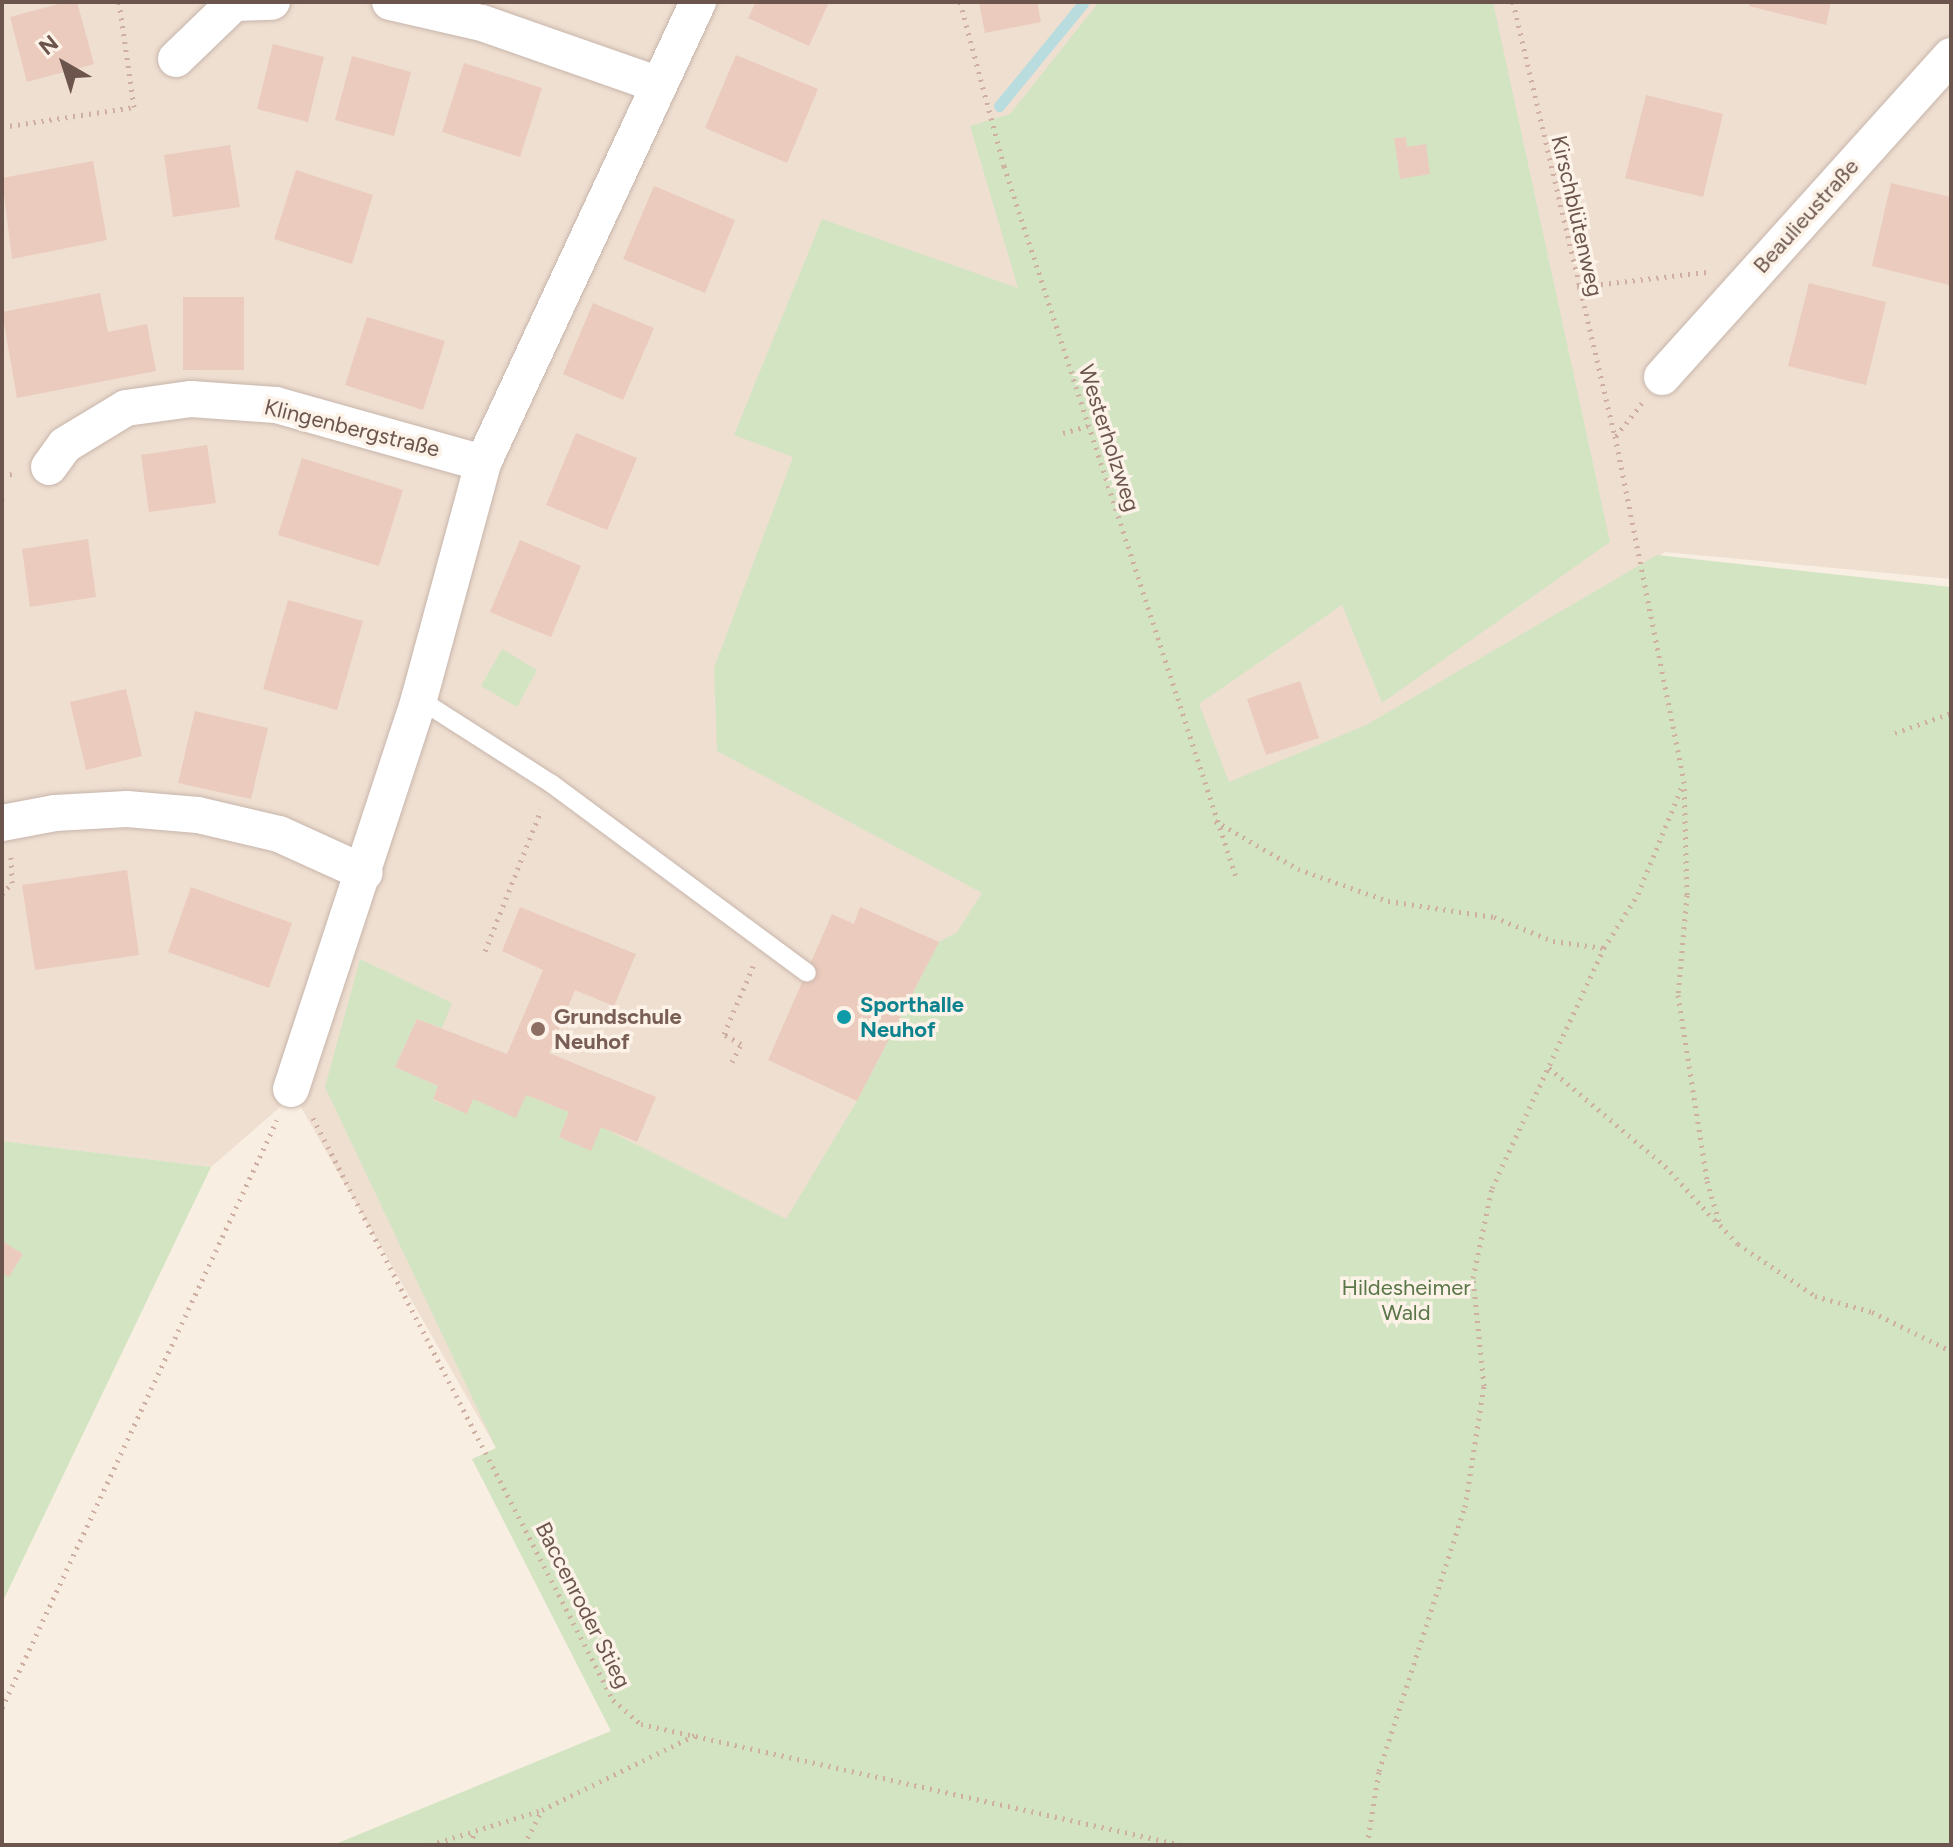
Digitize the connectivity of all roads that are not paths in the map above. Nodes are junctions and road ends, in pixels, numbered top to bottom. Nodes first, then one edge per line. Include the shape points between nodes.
1 (272, 2) edge
2 (390, 2) edge
3 (698, 2) edge
4 (1951, 56) edge
5 (176, 59) dead end
6 (656, 84) junction
7 (1662, 377) dead end
8 (483, 463) junction
9 (49, 467) dead end
10 (419, 699) junction
11 (2, 823) edge
12 (365, 873) junction
13 (807, 973) dead end
14 (291, 1089) road end

1 - 5 street via 234,3
2 - 6 street via 482,23
3 - 6 street
4 - 7 street, Beaulieustraße
6 - 8 street
8 - 9 street, Klingenbergstraße via 276,405 191,399 126,408 65,445
8 - 10 street
10 - 12 street
10 - 13 lane via 552,784
11 - 12 street via 55,813 127,809 198,815 279,834
12 - 14 street

